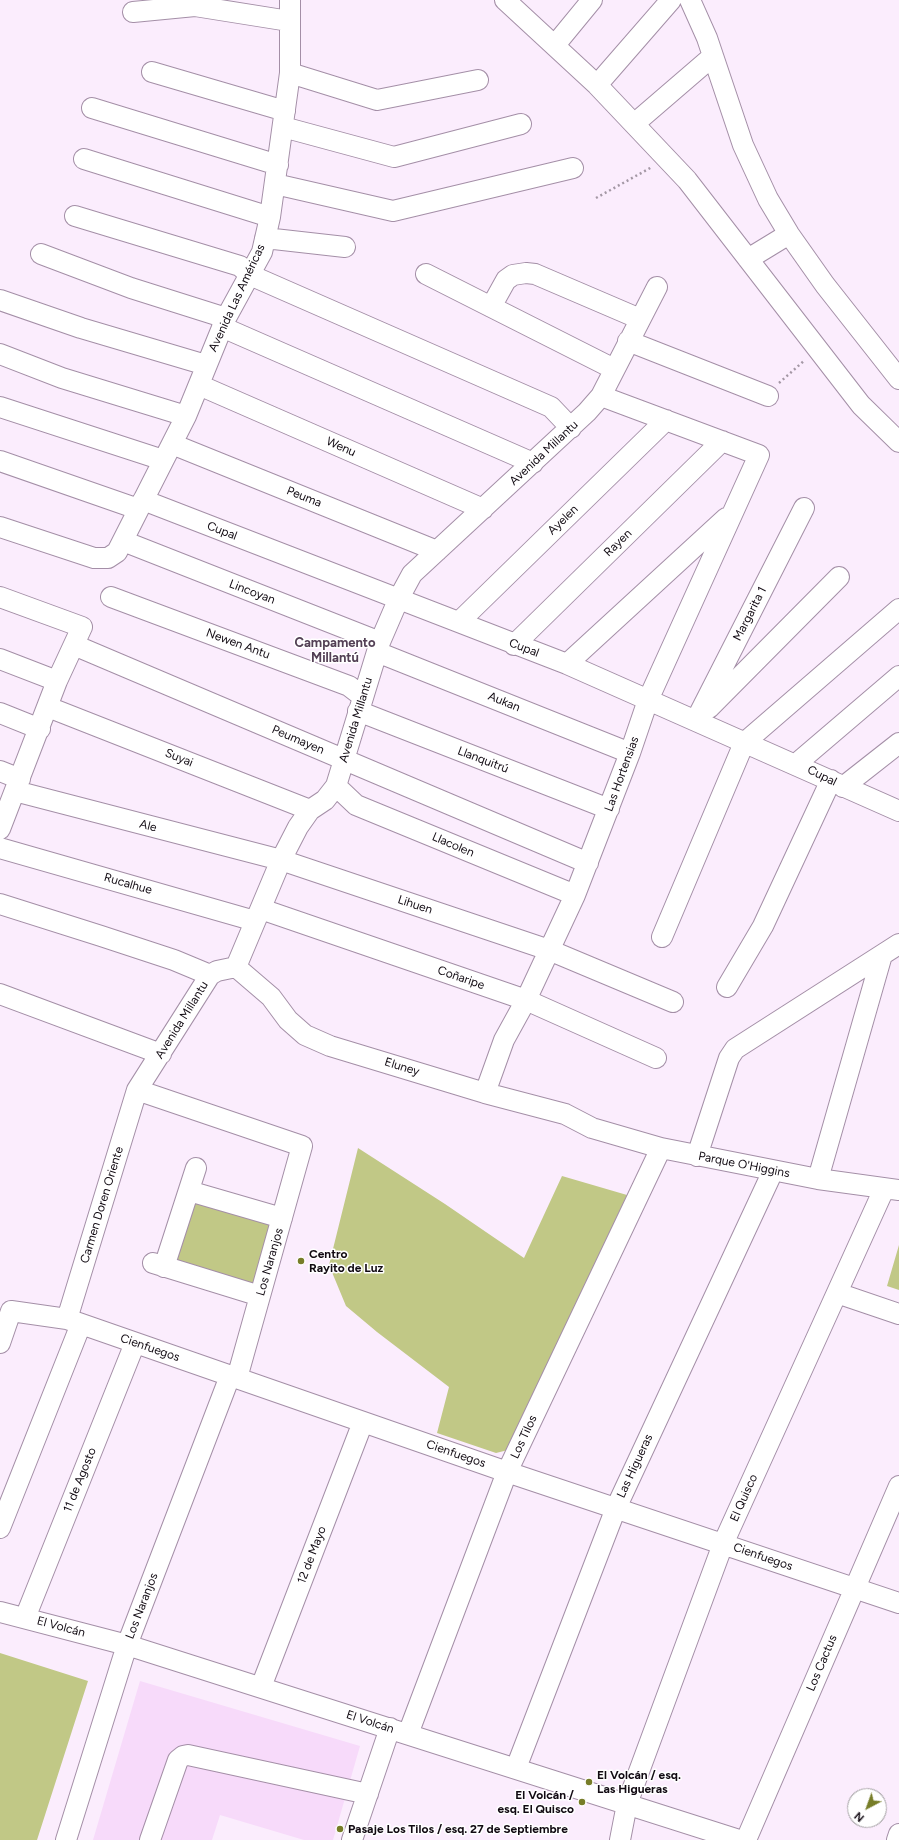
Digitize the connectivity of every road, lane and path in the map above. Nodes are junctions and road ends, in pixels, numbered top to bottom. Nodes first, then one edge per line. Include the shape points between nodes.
1 (290, 0) edge
2 (592, 0) edge
3 (671, 0) edge
4 (690, 0) edge
5 (507, 1) edge
6 (133, 12) dead end
7 (289, 21) junction
8 (555, 45) junction
9 (713, 56) junction
10 (152, 72) dead end
11 (290, 73) junction
12 (478, 80) dead end
13 (598, 85) junction
14 (92, 108) dead end
15 (284, 119) junction
16 (521, 124) dead end
17 (634, 124) junction
18 (84, 159) dead end
19 (658, 163) dead end
20 (573, 168) dead end
21 (276, 174) junction
22 (596, 198) dead end
23 (75, 216) dead end
24 (270, 217) junction
25 (789, 234) junction
26 (265, 238) junction
27 (345, 247) dead end
28 (41, 254) dead end
29 (748, 259) junction
30 (426, 274) dead end
31 (250, 275) junction
32 (657, 287) dead end
33 (0, 300) edge
34 (491, 308) junction
35 (640, 319) junction
36 (224, 323) junction
37 (628, 341) junction
38 (0, 354) edge
39 (809, 356) dead end
40 (206, 365) junction
41 (614, 369) junction
42 (899, 379) edge
43 (199, 385) junction
44 (775, 388) joint
45 (601, 396) junction
46 (0, 406) edge
47 (186, 416) junction
48 (666, 420) junction
49 (571, 428) junction
50 (722, 441) junction
51 (899, 442) edge
52 (168, 452) junction
53 (0, 461) edge
54 (533, 463) junction
55 (141, 505) junction
56 (804, 508) dead end
57 (483, 509) junction
58 (732, 513) junction
59 (0, 527) edge
60 (120, 547) junction
61 (436, 551) junction
62 (839, 577) dead end
63 (0, 597) edge
64 (111, 597) dead end
65 (399, 598) junction
66 (899, 609) edge
67 (460, 621) junction
68 (514, 644) junction
69 (74, 645) junction
70 (379, 647) junction
71 (0, 659) edge
72 (567, 664) junction
73 (899, 676) edge
74 (57, 680) junction
75 (648, 700) junction
76 (360, 703) junction
77 (48, 707) junction
78 (0, 713) edge
79 (696, 720) junction
80 (40, 729) junction
81 (744, 743) junction
82 (899, 743) edge
83 (630, 753) junction
84 (345, 759) junction
85 (796, 764) junction
86 (0, 771) edge
87 (837, 783) junction
88 (17, 785) junction
89 (336, 786) junction
90 (609, 809) junction
91 (310, 810) junction
92 (899, 811) edge
93 (0, 829) edge
94 (0, 848) edge
95 (281, 860) junction
96 (588, 863) junction
97 (575, 895) junction
98 (0, 904) edge
99 (258, 915) junction
100 (662, 937) dead end
101 (899, 944) edge
102 (549, 950) junction
103 (882, 955) junction
104 (236, 967) junction
105 (210, 975) junction
106 (727, 987) dead end
107 (0, 994) edge
108 (526, 1000) junction
109 (673, 1002) dead end
110 (161, 1054) junction
111 (656, 1058) dead end
112 (137, 1090) junction
113 (485, 1092) junction
114 (592, 1128) joint
115 (661, 1148) junction
116 (697, 1156) junction
117 (196, 1168) dead end
118 (773, 1171) junction
119 (818, 1179) junction
120 (892, 1190) edge
121 (189, 1191) junction
122 (282, 1218) junction
123 (837, 1293) junction
124 (260, 1296) junction
125 (899, 1314) edge
126 (74, 1322) junction
127 (0, 1343) edge
128 (135, 1343) junction
129 (234, 1377) junction
130 (363, 1422) junction
131 (507, 1472) junction
132 (899, 1486) edge
133 (616, 1508) junction
134 (0, 1528) edge
135 (723, 1544) junction
136 (855, 1588) junction
137 (899, 1603) edge
138 (0, 1612) edge
139 (25, 1618) junction
140 (127, 1645) junction
141 (261, 1687) junction
142 (399, 1731) junction
143 (516, 1768) junction
144 (368, 1794) junction
145 (627, 1804) junction
146 (899, 1834) edge
147 (66, 1840) edge
148 (150, 1840) edge
149 (352, 1840) edge
150 (620, 1840) edge
151 (739, 1840) edge
152 (746, 1840) edge
153 (897, 1840) edge

1 - 7 street, Avenida Las Américas
2 - 8 street
3 - 13 street
4 - 9 street
5 - 8 street
6 - 7 street via 194,6
7 - 11 street, Avenida Las Américas
8 - 13 street
9 - 17 street
9 - 25 street via 746,152 768,199
10 - 15 street
11 - 12 street via 377,100
11 - 15 street, Avenida Las Américas
13 - 17 street
14 - 21 street
15 - 16 street via 394,158
15 - 21 street, Avenida Las Américas
17 - 29 street via 687,180
18 - 24 street
19 - 22 path
20 - 21 street via 393,211
21 - 24 street, Avenida Las Américas
23 - 31 street via 240,266
24 - 26 street, Avenida Las Américas
25 - 29 street
25 - 42 street via 850,318
26 - 27 street
26 - 31 street, Avenida Las Américas via 262,252
28 - 36 street
29 - 51 street via 861,405
30 - 34 street
31 - 36 street, Avenida Las Américas
31 - 49 street via 551,407
32 - 35 street, Avenida Millantu
33 - 40 street via 81,328
34 - 35 street via 506,280 513,275 526,273 535,274
34 - 41 street
35 - 37 street, Avenida Millantu
36 - 40 street, Avenida Las Américas
36 - 54 street
37 - 41 street, Avenida Millantu
37 - 44 street
38 - 47 street via 62,378
39 - 44 path
40 - 43 street, Avenida Las Américas
41 - 45 street, Avenida Millantu
43 - 47 street, Avenida Las Américas
43 - 57 street, Wenu
45 - 48 street
45 - 49 street, Avenida Millantu
46 - 52 street, Peuma
47 - 52 street, Avenida Las Américas
48 - 50 street
48 - 67 street, Ayelen
49 - 54 street, Avenida Millantu
50 - 58 street, Las Hortensias via 759,455
50 - 68 street, Rayen
52 - 55 street, Avenida Las Américas
52 - 61 street, Peuma
53 - 55 street, Cupal
54 - 57 street, Avenida Millantu
55 - 60 street, Avenida Las Américas
55 - 65 street, Cupal
56 - 79 street, Margarita 1
57 - 61 street, Avenida Millantu
58 - 72 street
58 - 75 street, Las Hortensias
59 - 60 street via 94,558 108,558
60 - 70 street, Lincoyan
61 - 65 street, Avenida Millantu via 412,574
62 - 79 street
63 - 69 street via 82,627
64 - 76 street, Newen Antu via 349,686
65 - 67 street, Cupal
65 - 70 street, Avenida Millantu
66 - 81 street
67 - 68 street, Cupal
68 - 72 street, Cupal
69 - 74 street
69 - 84 street, Peumayen
70 - 76 street, Avenida Millantu
70 - 83 street, Aukan
71 - 74 street
72 - 75 street, Cupal
73 - 85 street
74 - 77 street
75 - 79 street, Cupal
75 - 83 street, Las Hortensias
76 - 84 street, Avenida Millantu
76 - 90 street, Llanquitrú
77 - 80 street
77 - 91 street, Suyai
78 - 80 street
79 - 81 street, Cupal
80 - 88 street
81 - 85 street, Cupal
81 - 100 street
82 - 87 street
83 - 90 street, Las Hortensias
84 - 89 street, Avenida Millantu
84 - 96 street, Peumayen
85 - 87 street, Cupal
86 - 88 street, Ale
87 - 92 street, Cupal
87 - 106 street via 763,926
88 - 93 street
88 - 95 street, Ale
89 - 91 street, Avenida Millantu via 325,800
89 - 97 street, Llacolen via 356,804
90 - 96 street, Las Hortensias
91 - 95 street, Avenida Millantu
94 - 99 street, Rucalhue
95 - 99 street, Avenida Millantu
95 - 102 street, Lihuen
96 - 97 street, Las Hortensias
97 - 102 street, Las Hortensias
98 - 105 street via 174,960
99 - 104 street, Avenida Millantu
99 - 108 street, Coñaripe
101 - 103 street
102 - 108 street, Las Hortensias
102 - 109 street, Lihuen
103 - 116 street via 732,1052
103 - 119 street
104 - 105 street, Avenida Millantu via 217,970
104 - 113 street, Eluney via 271,997 288,1020 305,1035 330,1046
105 - 110 street, Avenida Millantu
107 - 110 street
108 - 111 street, Coñaripe
108 - 113 street, Las Hortensias via 504,1040
110 - 112 street, Avenida Millantu
112 - 122 street, Los Naranjos via 302,1146
112 - 126 street, Carmen Doren Oriente
113 - 114 street, Eluney via 565,1114
114 - 115 street, Parque O'Higgins
115 - 116 street, Parque O'Higgins
115 - 131 street, Los Tilos
116 - 118 street, Parque O'Higgins
117 - 121 street
118 - 119 street, Parque O'Higgins
118 - 133 street, Las Higueras
119 - 120 street, Parque O'Higgins
120 - 123 street, El Quisco
121 - 122 street
121 - 124 street via 159,1265
122 - 124 street, Los Naranjos
123 - 125 street
123 - 135 street, El Quisco
124 - 129 street, Los Naranjos
126 - 127 street, Cienfuegos via 11,1311
126 - 128 street, Cienfuegos
126 - 134 street, Carmen Doren Oriente
128 - 129 street, Cienfuegos
128 - 139 street, 11 de Agosto
129 - 130 street, Cienfuegos
129 - 140 street, Los Naranjos
130 - 131 street, Cienfuegos
130 - 141 street, 12 de Mayo
131 - 133 street, Cienfuegos
131 - 142 street, Los Tilos
132 - 136 street, Los Cactus
133 - 135 street, Cienfuegos
133 - 143 street, Las Higueras
135 - 136 street, Cienfuegos
135 - 145 street, El Quisco
136 - 137 street, Cienfuegos
136 - 152 street, Los Cactus
138 - 139 street, El Volcán
139 - 140 street, El Volcán
140 - 141 street, El Volcán
140 - 147 street, Los Naranjos
141 - 142 street, El Volcán
142 - 143 street, El Volcán
142 - 144 street, Los Tilos
143 - 145 street, El Volcán
144 - 148 street via 183,1756 178,1760
144 - 149 street, Los Tilos
145 - 150 street, El Quisco
145 - 151 street, El Volcán
146 - 153 street

